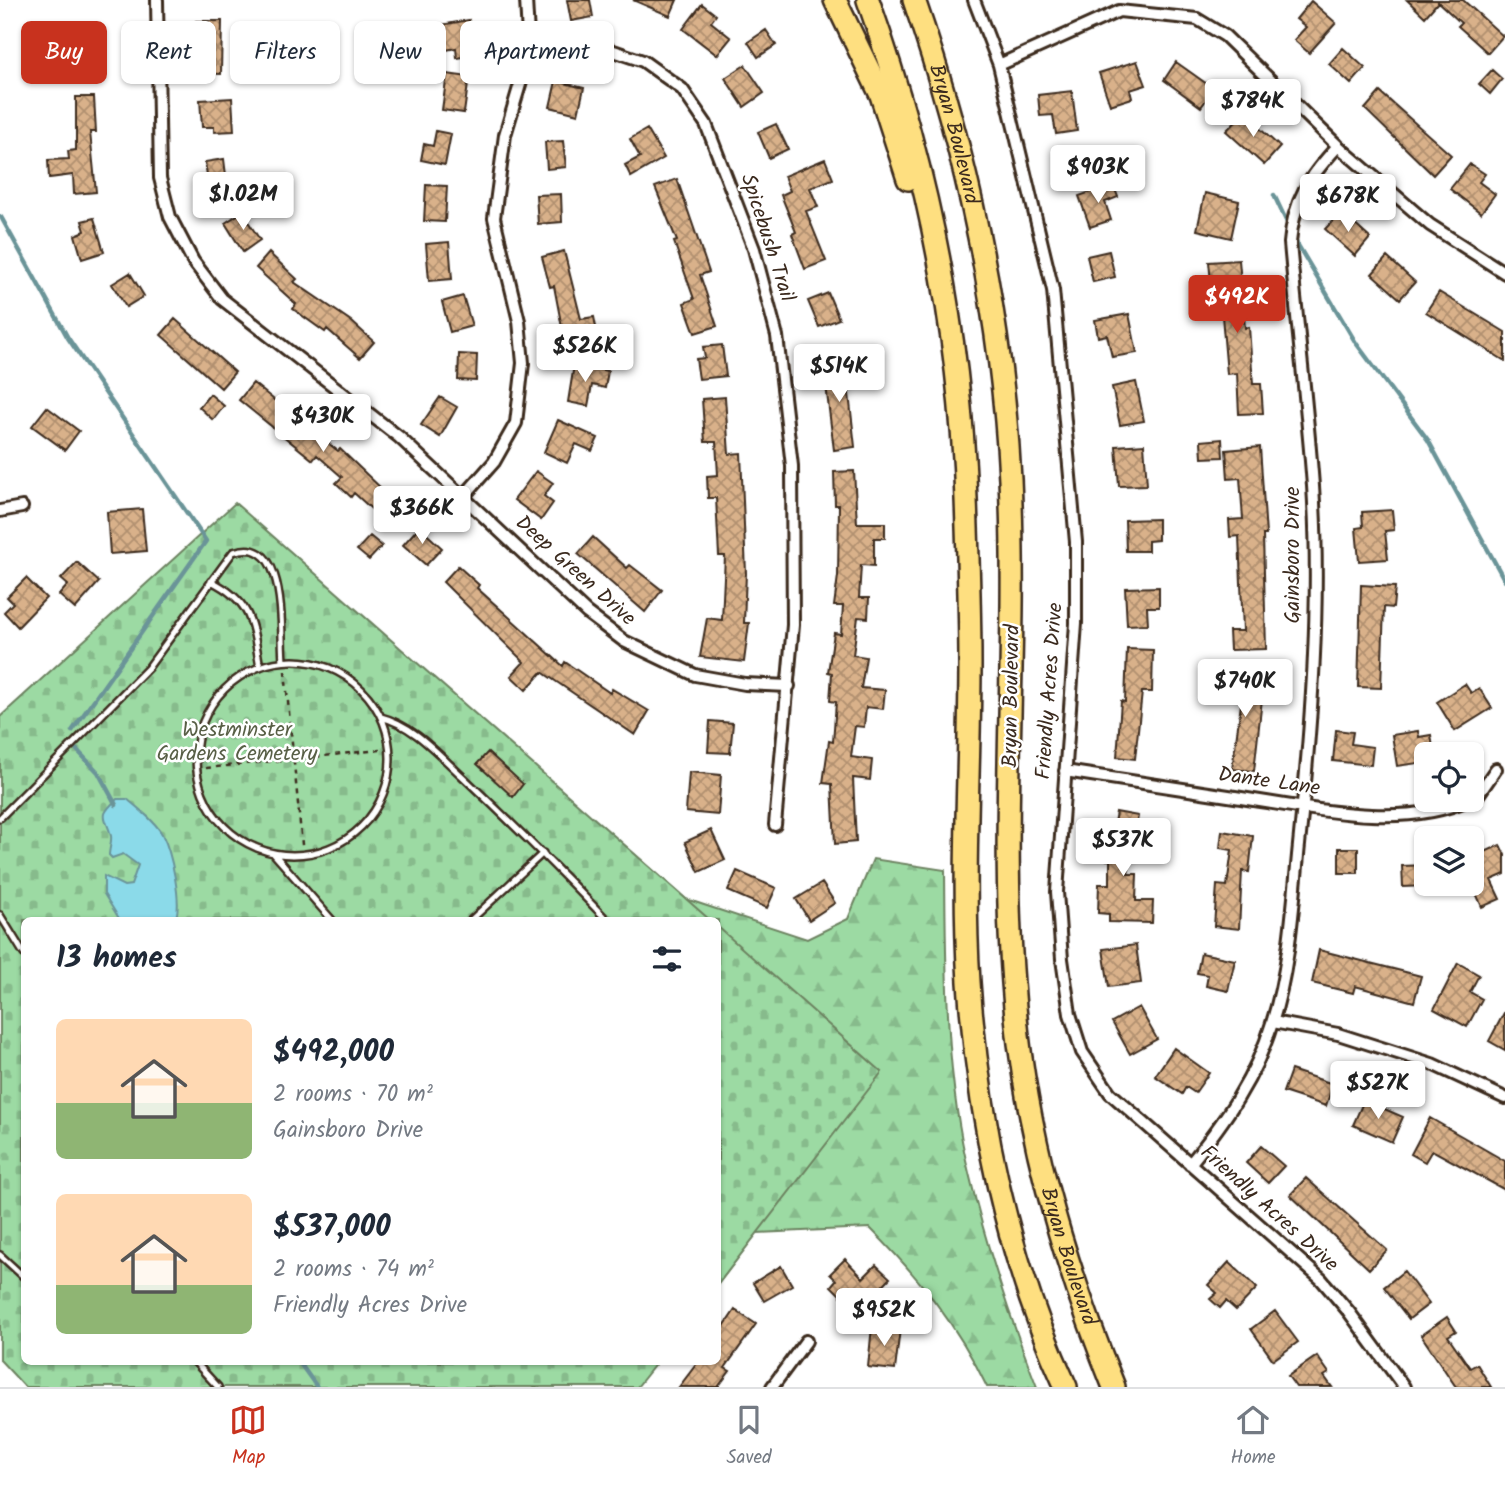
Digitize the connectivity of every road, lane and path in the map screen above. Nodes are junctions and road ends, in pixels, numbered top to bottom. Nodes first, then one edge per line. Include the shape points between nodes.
1 (157, 0) edge
2 (526, 0) edge
3 (835, 0) edge
4 (868, 0) edge
5 (914, 0) edge
6 (974, 0) edge
7 (527, 21) edge
8 (614, 51) edge
9 (999, 65) junction
10 (520, 84) edge
11 (1338, 146) junction
12 (1505, 273) edge
13 (951, 340) junction
14 (464, 496) junction
15 (22, 507) dead end
16 (0, 511) edge
17 (211, 581) junction
18 (284, 661) junction
19 (260, 667) junction
20 (789, 686) junction
21 (381, 717) junction
22 (390, 749) junction
23 (293, 758) junction
24 (196, 769) junction
25 (1496, 769) dead end
26 (1065, 771) junction
27 (1484, 786) edge
28 (1303, 807) junction
29 (1432, 812) edge
30 (0, 818) edge
31 (775, 825) dead end
32 (543, 853) junction
33 (274, 855) junction
34 (303, 855) junction
35 (0, 915) edge
36 (329, 917) edge
37 (474, 917) edge
38 (604, 917) edge
39 (21, 949) edge
40 (1273, 1022) junction
41 (1505, 1098) edge
42 (1190, 1164) junction
43 (0, 1255) edge
44 (21, 1274) edge
45 (806, 1341) dead end
46 (198, 1365) edge
47 (218, 1387) edge
48 (772, 1387) edge
49 (1066, 1387) edge
50 (1114, 1387) edge
51 (1404, 1387) edge

1 - 14 street, Deep Green Drive via 160,178 170,216 193,261 222,299 399,437
2 - 7 street
3 - 13 highway via 869,67 898,145 930,280
4 - 13 highway, Bryan Boulevard via 907,119 930,211
5 - 50 highway, Bryan Boulevard via 957,144 975,224 1007,443 1014,580 1010,935 1024,1082 1059,1240
6 - 9 street, Friendly Acres Drive
8 - 20 street, Spicebush Trail via 643,61 682,89 706,124 754,248 777,336 792,466
9 - 11 street via 1119,11 1197,19 1225,36
9 - 26 street, Friendly Acres Drive via 1055,303 1076,542 1076,622
10 - 14 street via 505,135 494,218 519,321 523,363 516,424 494,462
11 - 12 street via 1430,225
11 - 28 street, Gainsboro Drive via 1314,171 1292,213 1290,243 1313,488 1312,694
13 - 49 highway, Bryan Boulevard via 966,496 970,662 966,927 971,1014 1001,1193 1025,1276
14 - 20 street, Deep Green Drive via 587,613 624,641 695,675
15 - 16 street
17 - 18 lane via 240,550 257,551 271,561
17 - 19 lane via 244,604
17 - 30 lane via 148,668
18 - 19 lane
18 - 21 lane via 317,663 348,677 372,700
18 - 23 path
19 - 24 lane via 227,685 208,709 197,738
20 - 31 street, Spicebush Trail
21 - 22 lane
21 - 32 lane via 398,722 427,745
22 - 23 path
22 - 34 lane via 384,796 366,825 339,845
23 - 24 path
23 - 34 path
24 - 33 lane via 204,798 221,824 245,844
25 - 27 street, Dante Lane
26 - 28 street, Dante Lane
26 - 42 street, Friendly Acres Drive via 1058,892 1062,959 1070,1014 1082,1052 1110,1093
28 - 29 street, Dante Lane via 1375,814
28 - 40 street, Gainsboro Drive via 1291,922
32 - 37 lane
32 - 38 lane
33 - 34 lane
33 - 36 lane
35 - 39 lane
40 - 41 street via 1338,1034 1432,1064
40 - 42 street, Gainsboro Drive via 1257,1064 1226,1120
42 - 51 street, Friendly Acres Drive via 1321,1279
43 - 44 lane
45 - 48 street
46 - 47 lane

